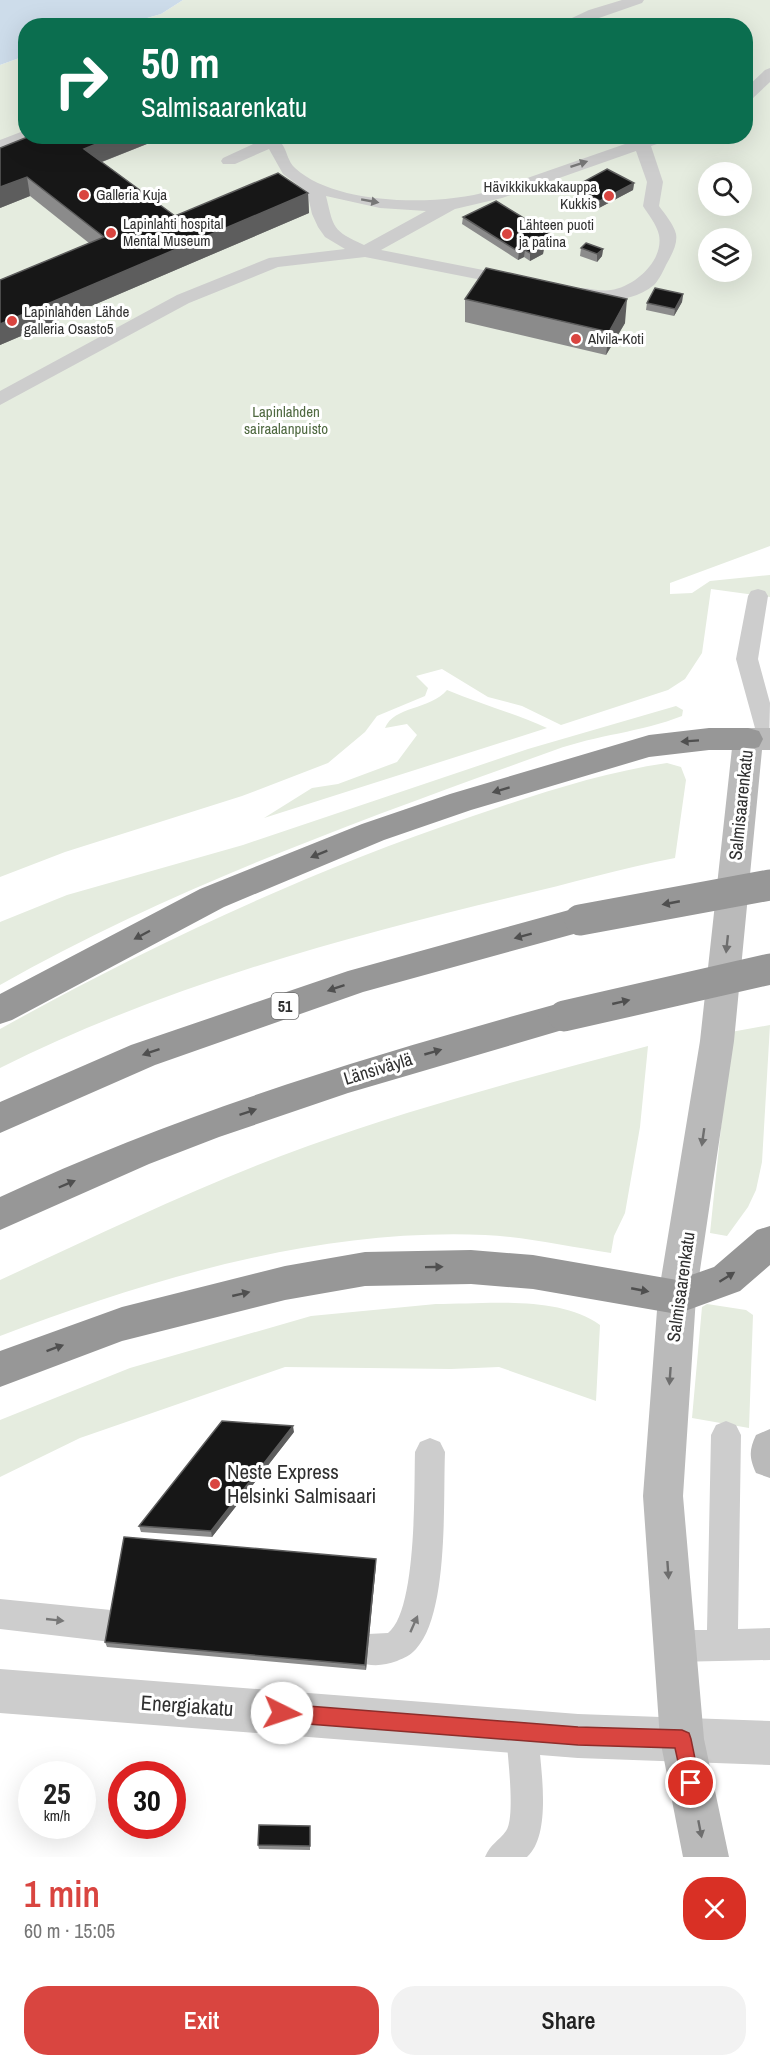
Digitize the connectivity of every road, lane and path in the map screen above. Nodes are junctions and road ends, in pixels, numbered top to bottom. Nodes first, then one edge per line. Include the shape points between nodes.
1 (637, 0) edge
2 (582, 18) edge
3 (770, 73) edge
4 (753, 89) edge
5 (18, 138) edge
6 (264, 144) edge
7 (278, 144) edge
8 (642, 144) joint
9 (0, 146) edge
10 (229, 161) dead end
11 (313, 188) junction
12 (450, 205) junction
13 (320, 218) junction
14 (365, 252) junction
15 (275, 262) junction
16 (534, 285) edge
17 (568, 291) edge
18 (0, 399) edge
19 (758, 596) dead end
20 (762, 740) edge
21 (770, 885) edge
22 (770, 969) edge
23 (0, 1010) edge
24 (0, 1118) edge
25 (0, 1214) edge
26 (770, 1242) edge
27 (677, 1297) junction
28 (0, 1369) edge
29 (726, 1435) dead end
30 (770, 1448) edge
31 (430, 1452) dead end
32 (770, 1459) edge
33 (0, 1614) edge
34 (111, 1626) edge
35 (722, 1644) junction
36 (770, 1644) edge
37 (674, 1647) junction
38 (368, 1650) edge
39 (0, 1691) edge
40 (522, 1732) junction
41 (682, 1739) junction
42 (770, 1743) edge
43 (502, 1857) edge
44 (706, 1857) edge

1 - 2 lane
3 - 4 lane
5 - 9 lane
6 - 10 lane
7 - 11 lane via 286,168
12 -> 8 lane via 503,193
8 - 17 lane via 655,182 651,206 668,238 657,270 641,287 621,295
11 -> 12 lane via 373,202
11 - 13 lane
12 - 14 lane
13 - 14 lane via 335,236
13 - 15 lane via 314,240
14 - 15 lane
14 - 16 lane
15 - 18 lane via 183,299
19 - 20 lane via 747,659
20 -> 23 highway via 709,739 649,746 373,832 212,898
20 -> 27 main road, Salmisaarenkatu
21 -> 24 highway, 51, bridge via 580,920 360,980 143,1055
25 -> 22 highway, Länsiväylä, bridge via 183,1134 385,1066 564,1016
27 -> 26 highway via 726,1279
28 -> 27 highway via 122,1324 285,1283 365,1269 471,1267 533,1272
27 -> 37 main road, Salmisaarenkatu via 663,1496
29 - 35 lane
30 - 32 main road
38 -> 31 lane via 393,1649 416,1624 422,1597
33 -> 34 lane
35 - 36 lane
35 - 37 lane
37 - 41 main road, Salmisaarenkatu
39 - 40 street, Energiakatu
40 - 41 street, Energiakatu
40 - 43 lane via 526,1806 522,1839
41 - 42 street, Energiakatu
41 -> 44 main road, Salmisaarenkatu

